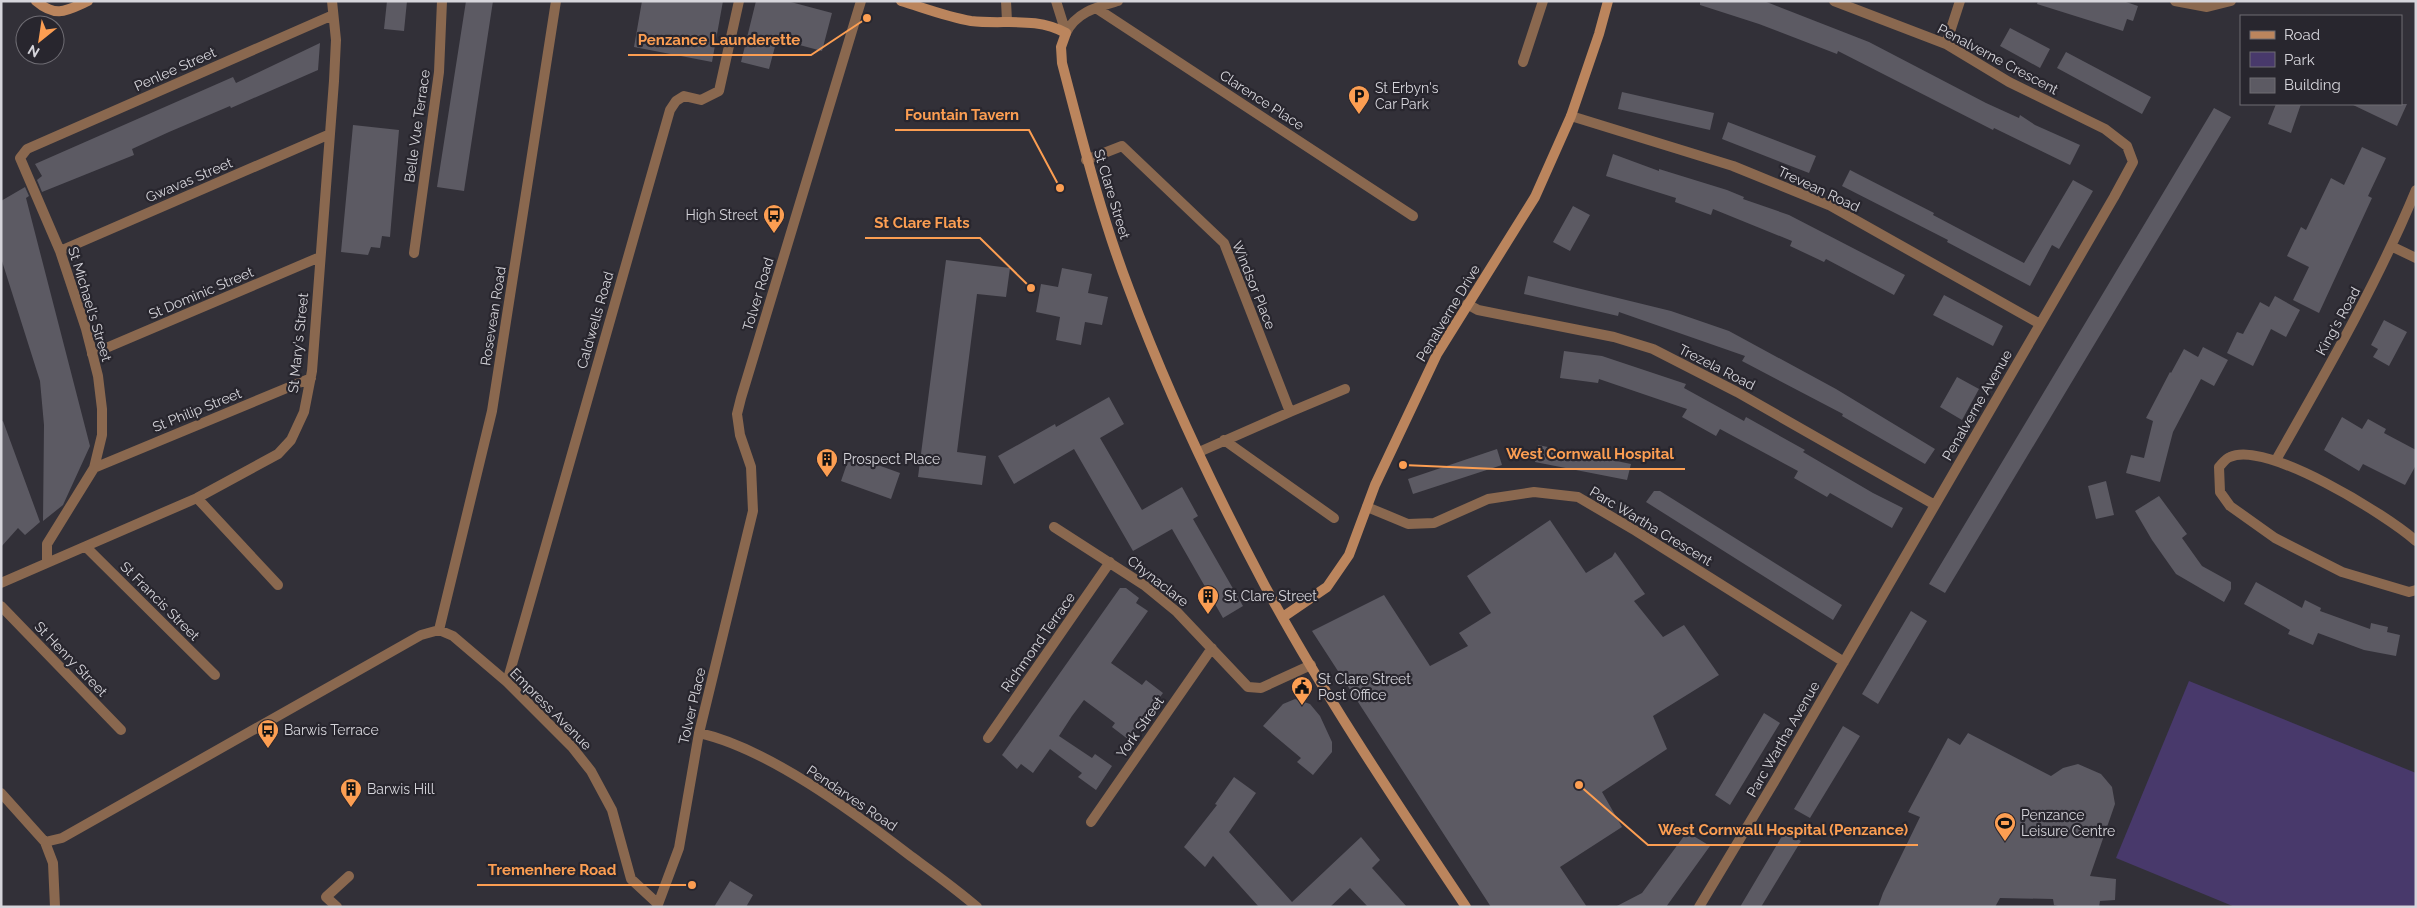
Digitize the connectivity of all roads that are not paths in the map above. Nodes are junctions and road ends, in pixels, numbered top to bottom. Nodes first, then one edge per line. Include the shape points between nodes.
1 (36, 1) edge
2 (88, 1) edge
3 (332, 1) edge
4 (442, 1) edge
5 (556, 1) edge
6 (739, 1) edge
7 (861, 1) edge
8 (901, 1) edge
9 (1006, 1) edge
10 (1056, 1) edge
11 (1118, 1) edge
12 (1543, 1) edge
13 (1608, 1) edge
14 (1834, 1) edge
15 (1960, 1) edge
16 (2175, 1) edge
17 (2231, 1) edge
18 (2196, 3) edge
19 (1096, 8) junction
20 (333, 15) junction
21 (1007, 21) junction
22 (1066, 33) junction
23 (1946, 44) junction
24 (1523, 62) dead end
25 (1571, 116) junction
26 (330, 134) junction
27 (27, 149) joint
28 (1086, 160) junction
29 (2133, 162) joint
30 (2416, 190) edge
31 (1413, 216) dead end
32 (2392, 247) junction
33 (60, 252) junction
34 (414, 253) dead end
35 (320, 257) junction
36 (2416, 258) edge
37 (1467, 304) junction
38 (2040, 324) junction
39 (92, 354) junction
40 (311, 378) junction
41 (1344, 389) dead end
42 (1290, 412) junction
43 (1224, 440) junction
44 (1199, 452) junction
45 (2276, 460) junction
46 (94, 468) junction
47 (197, 498) junction
48 (1935, 505) junction
49 (1367, 507) junction
50 (753, 511) joint
51 (1334, 518) dead end
52 (1054, 527) dead end
53 (2416, 541) edge
54 (86, 547) junction
55 (1110, 562) junction
56 (46, 563) junction
57 (1, 583) edge
58 (278, 585) dead end
59 (2416, 590) edge
60 (1, 606) edge
61 (1282, 617) junction
62 (439, 630) junction
63 (1212, 648) junction
64 (1844, 662) junction
65 (1312, 665) junction
66 (215, 675) dead end
67 (507, 682) junction
68 (122, 730) dead end
69 (699, 733) junction
70 (988, 738) dead end
71 (1, 793) edge
72 (1091, 822) dead end
73 (45, 842) junction
74 (349, 876) dead end
75 (658, 905) edge
76 (56, 907) edge
77 (337, 907) edge
78 (977, 907) edge
79 (1466, 907) edge
80 (1699, 907) edge

1 - 2 street via 47,10 64,12
3 - 20 street, St Mary's Street
4 - 34 street, Belle Vue Terrace via 439,72
5 - 62 street, Rosevean Road via 492,411
6 - 67 street, Caldwells Road via 719,91 701,100 684,96 670,110
7 - 50 street, Tolver Road via 741,398 738,421 751,467
8 - 21 street via 969,20
9 - 21 street
10 - 22 street
11 - 19 street
12 - 24 street
13 - 25 street, Penalverne Drive
14 - 23 street, Penalverne Crescent
15 - 23 street
16 - 18 street
17 - 18 street via 2207,7
19 - 22 street via 1075,18
19 - 31 street, Clarence Place
20 - 26 street, St Mary's Street via 336,40
20 - 27 street, Penlee Street
21 - 22 street via 1053,26
22 - 28 street, St Clare Street via 1061,47 1062,63
23 - 29 street, Penalverne Crescent via 2009,82 2105,129 2127,146
25 - 37 street, Penalverne Drive via 1535,197
25 - 38 street, Trevean Road via 1734,166 1829,205
26 - 33 street, Gwavas Street
26 - 35 street, St Mary's Street
27 - 33 street, St Michael's Street via 20,158
28 - 42 street, Windsor Place via 1122,146 1224,243
28 - 44 street, St Clare Street via 1128,288
29 - 38 street, Penalverne Avenue
30 - 32 street, King's Road
32 - 36 street
32 - 45 street, King's Road via 2365,302
33 - 39 street, St Michael's Street
35 - 39 street, St Dominic Street
35 - 40 street, St Mary's Street
37 - 48 street, Trezela Road via 1478,310 1614,337 1653,349 1737,392
37 - 49 street, Penalverne Drive via 1437,354
38 - 48 street, Penalverne Avenue
39 - 46 street, St Michael's Street via 98,376 102,436
40 - 46 street, St Philip Street
40 - 47 street, St Mary's Street via 304,412 291,440 278,454
41 - 42 street
42 - 43 street
43 - 44 street
43 - 51 street
44 - 61 street, St Clare Street
45 - 53 street via 2363,503
45 - 59 street via 2248,454 2229,457 2219,467 2218,478 2220,492 2230,506 2275,538 2342,572 2409,592
46 - 56 street, St Michael's Street via 47,544
47 - 54 street, St Mary's Street
47 - 58 street
48 - 64 street, Penalverne Avenue
49 - 61 street, Penalverne Drive via 1350,555 1327,586
49 - 64 street, Parc Wartha Crescent via 1408,524 1434,522 1488,499 1534,492 1578,497
50 - 69 street, Tolver Place
52 - 55 street, Chynaclare
54 - 56 street, St Mary's Street
54 - 66 street, St Francis Street
55 - 63 street, Chynaclare via 1177,612
55 - 70 street, Richmond Terrace
56 - 57 street
60 - 68 street, St Henry Street
61 - 65 street, St Clare Street
62 - 67 street, Empress Avenue via 453,636
62 - 73 street via 421,635 62,838
63 - 65 street, Chynaclare via 1248,687 1261,688
63 - 72 street, York Street
64 - 80 street, Parc Wartha Avenue
65 - 79 street, St Clare Street via 1369,761
67 - 75 street, Empress Avenue via 572,747 591,771 612,810 630,879
69 - 75 street, Tolver Place via 679,848
69 - 78 street, Pendarves Road via 718,737 817,789 867,822
71 - 73 street
73 - 76 street via 53,863
74 - 77 street via 326,897

